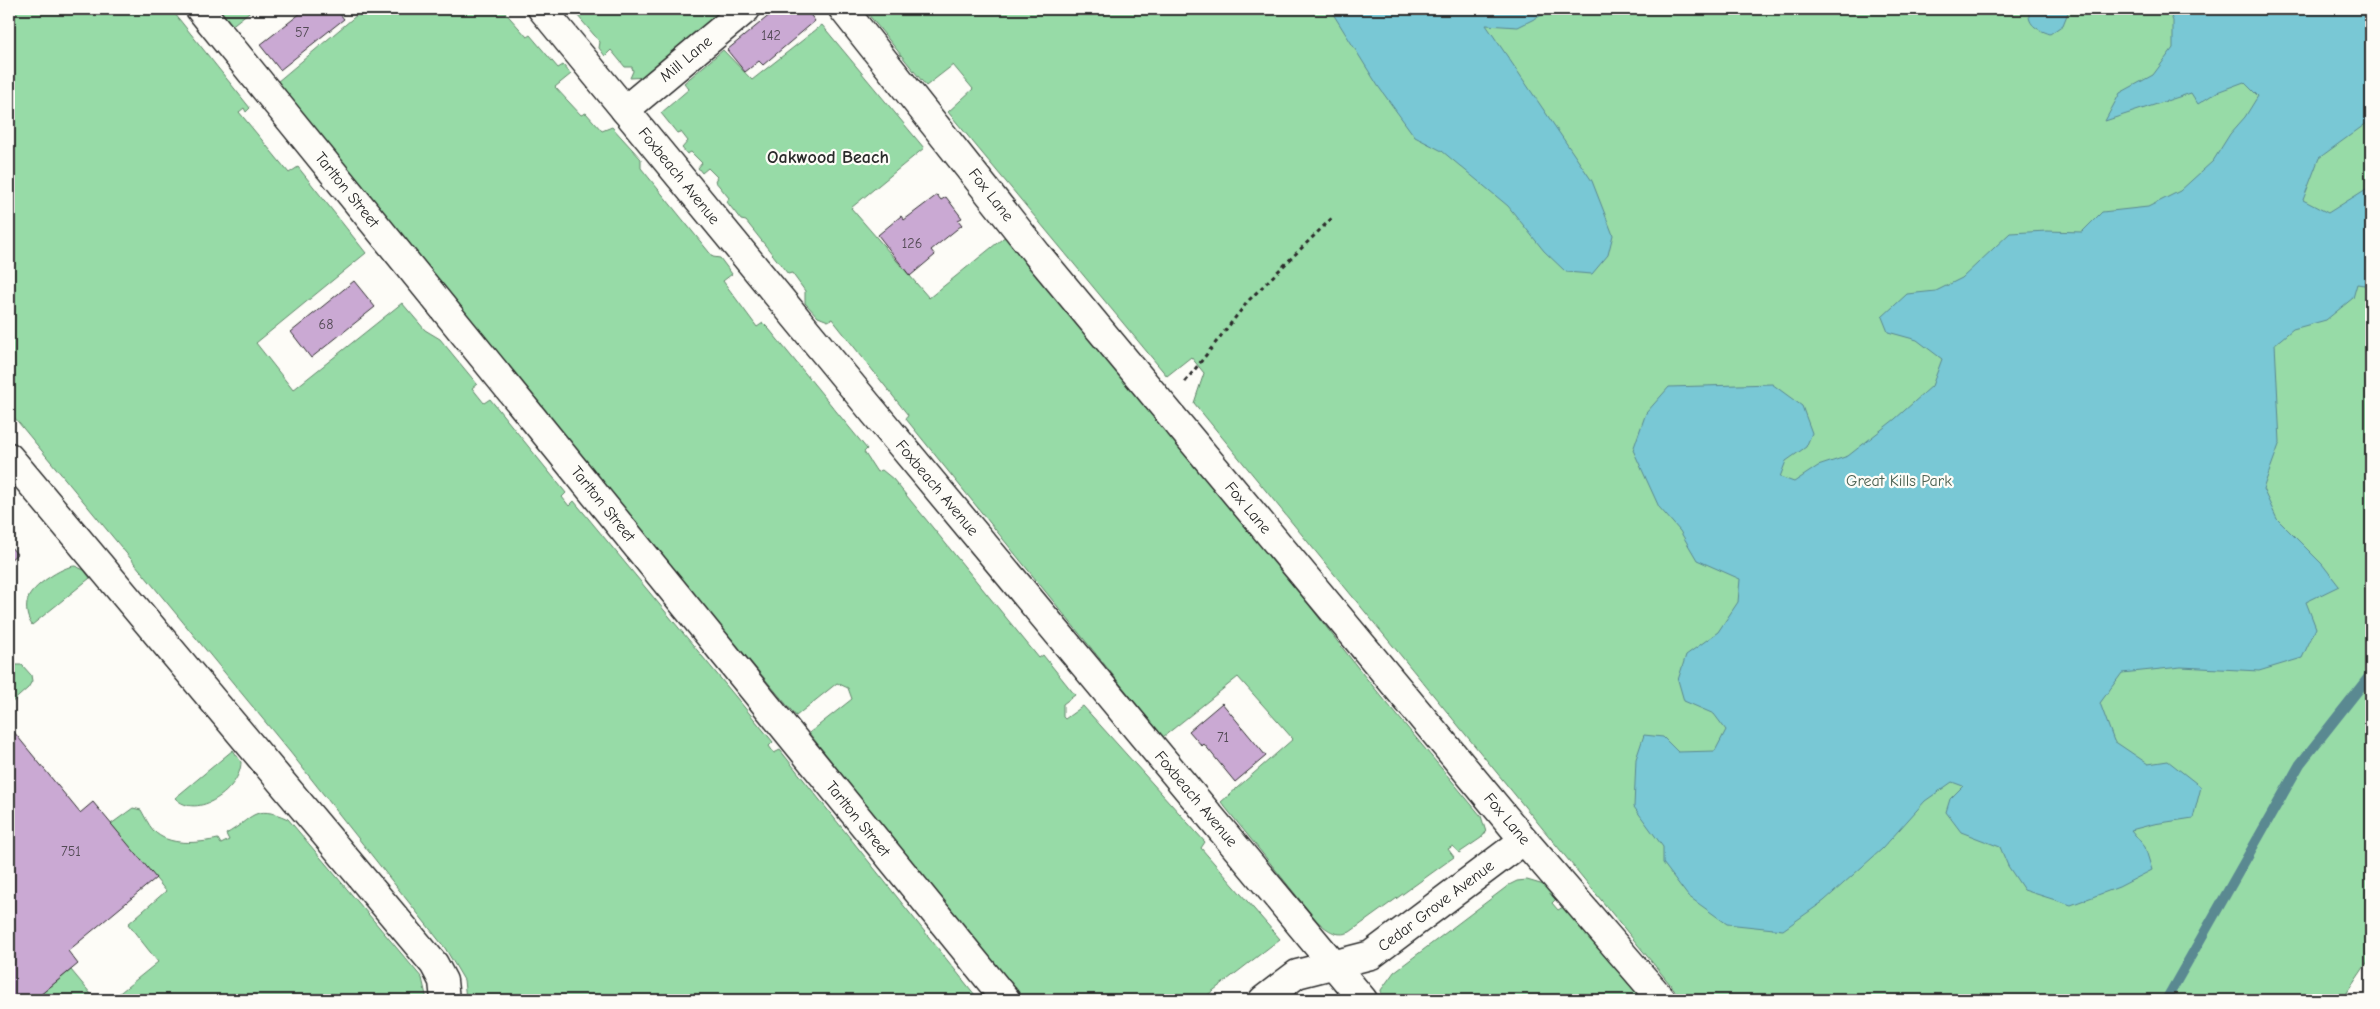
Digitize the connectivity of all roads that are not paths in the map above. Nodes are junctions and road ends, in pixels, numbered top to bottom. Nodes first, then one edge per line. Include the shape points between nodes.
1 (200, 9) edge
2 (542, 9) edge
3 (746, 9) edge
4 (843, 9) edge
5 (625, 110) junction
6 (9, 456) edge
7 (1524, 840) junction
8 (1334, 965) junction
9 (445, 1000) edge
10 (1006, 1000) edge
11 (1263, 1000) edge
12 (1363, 1000) edge
13 (1662, 1000) edge

1 - 10 street, Tarlton Street
2 - 5 street, Foxbeach Avenue
3 - 5 street, Mill Lane
4 - 7 street, Fox Lane via 1037,254
5 - 8 street, Foxbeach Avenue
6 - 9 street via 434,964 443,982
7 - 8 street, Cedar Grove Avenue via 1371,954
7 - 13 street, Fox Lane
8 - 11 street, Cedar Grove Avenue via 1298,974
8 - 12 street, Foxbeach Avenue

